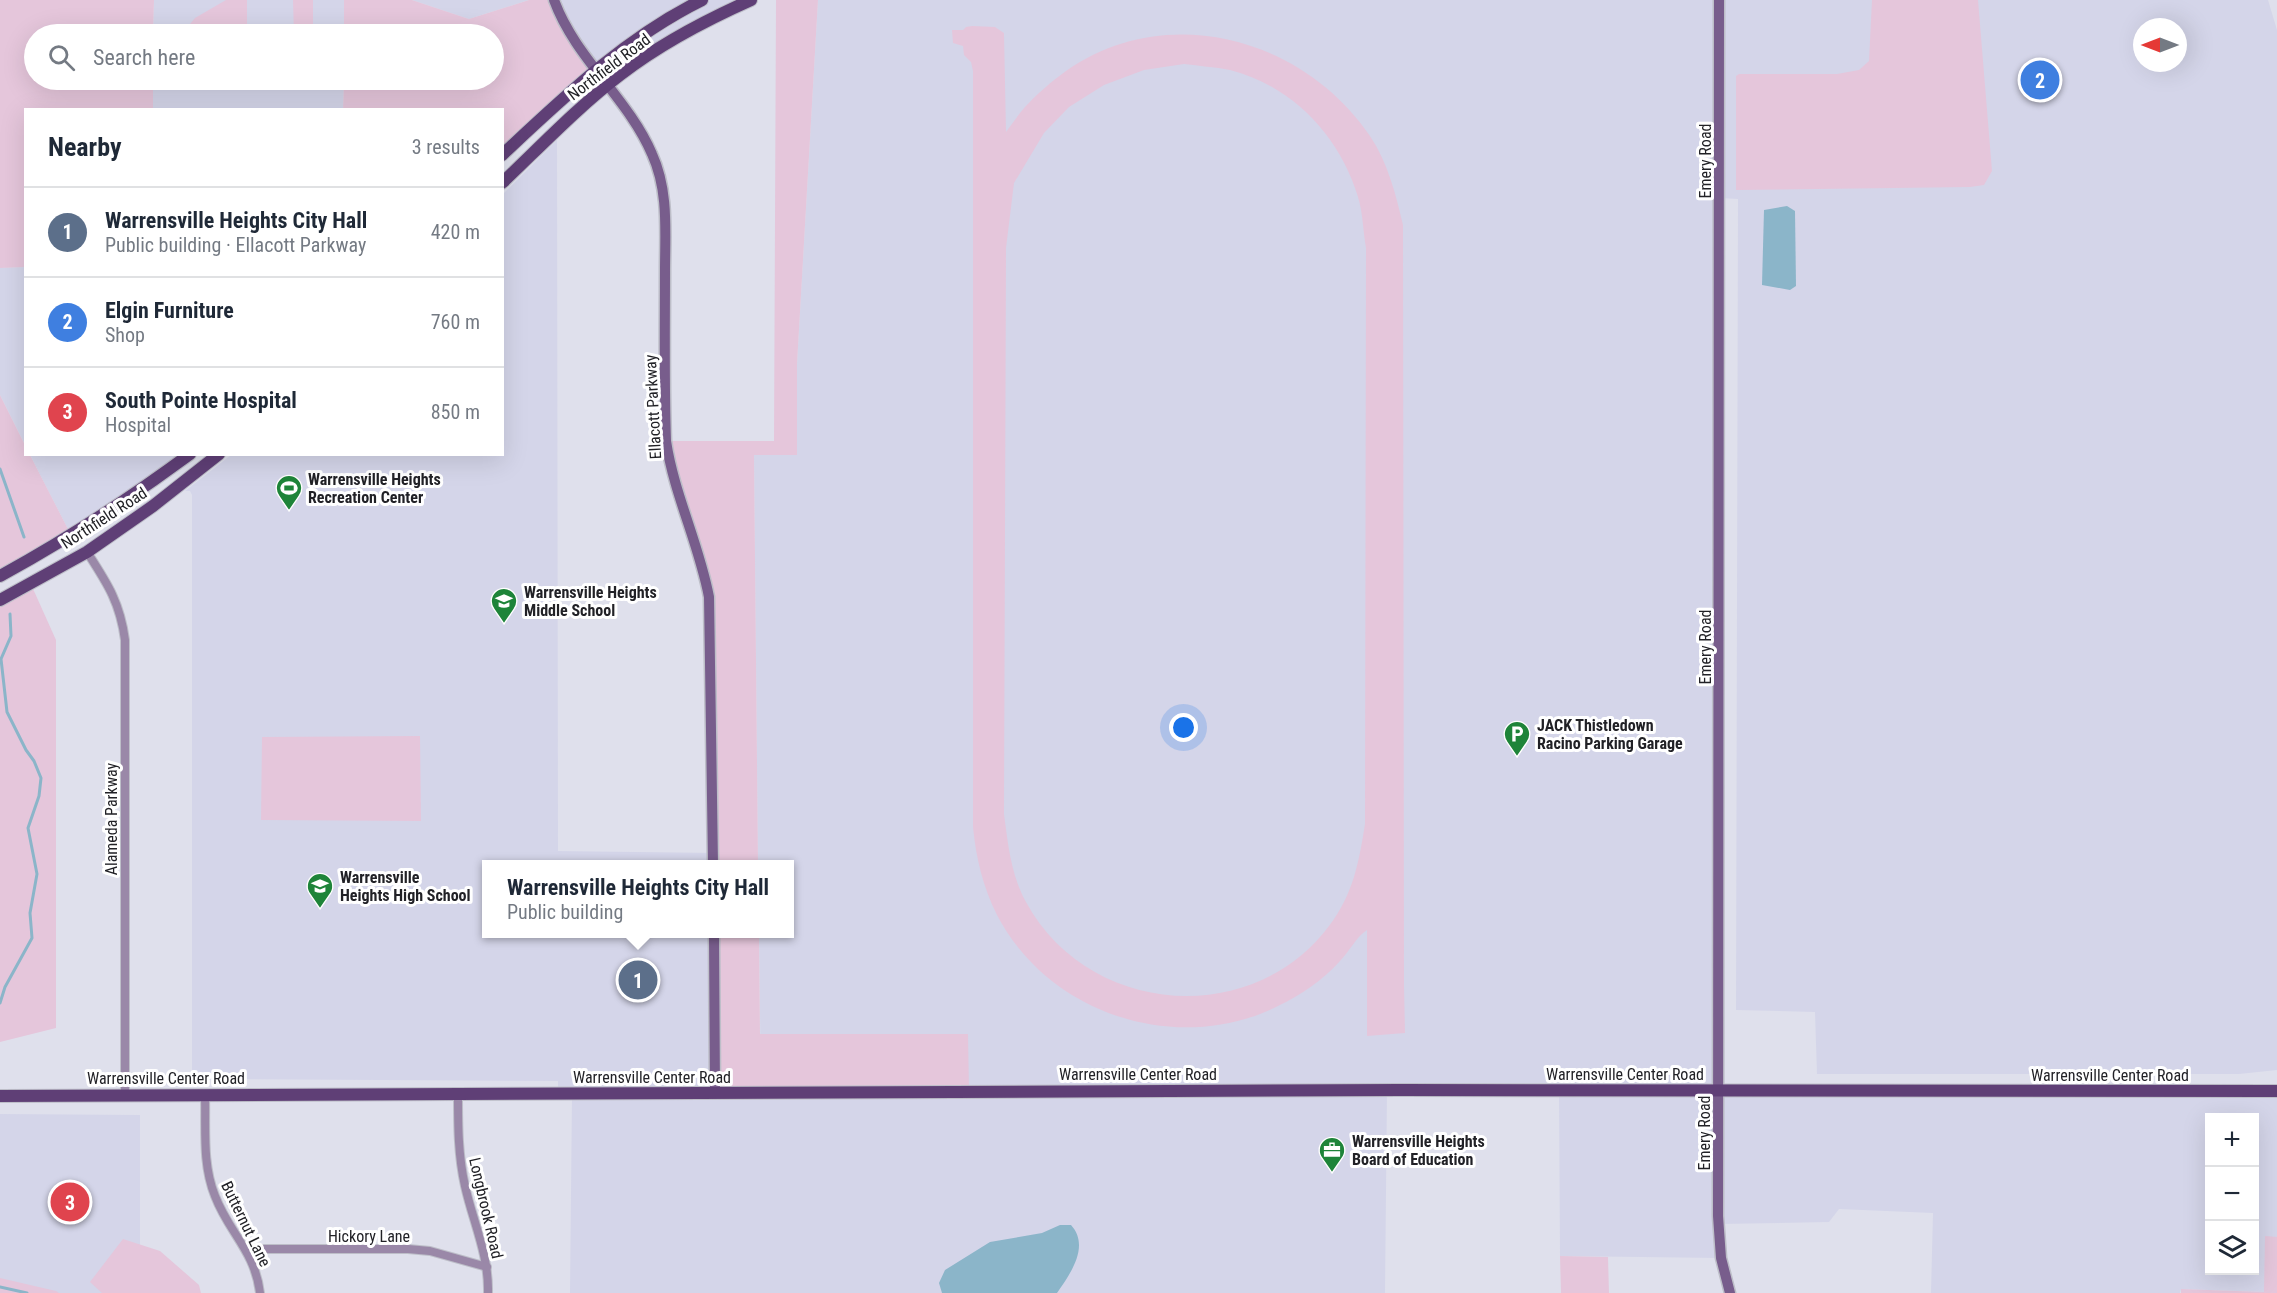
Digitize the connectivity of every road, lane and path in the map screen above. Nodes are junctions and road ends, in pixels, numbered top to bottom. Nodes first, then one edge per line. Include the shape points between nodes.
1 (554, 0) edge
2 (702, 0) edge
3 (751, 0) edge
4 (1719, 0) edge
5 (595, 69) junction
6 (606, 86) junction
7 (504, 153) edge
8 (504, 181) edge
9 (187, 456) edge
10 (216, 456) edge
11 (87, 552) junction
12 (0, 576) edge
13 (0, 600) edge
14 (713, 860) edge
15 (714, 938) edge
16 (1719, 1091) junction
17 (2244, 1091) junction
18 (2277, 1091) edge
19 (715, 1093) junction
20 (458, 1094) junction
21 (125, 1095) junction
22 (205, 1095) junction
23 (0, 1096) edge
24 (2277, 1097) edge
25 (249, 1253) junction
26 (487, 1267) junction
27 (260, 1293) edge
28 (488, 1293) edge
29 (1730, 1293) edge

1 - 5 street, Ellacott Parkway via 563,22
2 - 5 main road, Northfield Road via 628,44
3 - 6 main road, Northfield Road via 675,39
4 - 16 street, Emery Road
5 - 6 street, Ellacott Parkway
5 - 7 main road, Northfield Road
6 - 8 main road, Northfield Road
6 - 14 street, Ellacott Parkway via 645,138 664,197 666,441 709,597
9 - 12 main road, Northfield Road via 54,547
10 - 11 main road, Northfield Road
11 - 13 main road, Northfield Road
11 - 21 street, Alameda Parkway via 121,614 125,640
15 - 19 street
16 - 17 main road, Warrensville Center Road
16 - 19 main road, Warrensville Center Road
16 - 29 street, Emery Road via 1719,1235
17 - 18 main road, Warrensville Center Road
17 - 24 main road
19 - 20 main road, Warrensville Center Road
20 - 22 main road, Warrensville Center Road
20 - 26 street, Longbrook Road via 460,1164
21 - 22 main road, Warrensville Center Road
21 - 23 main road, Warrensville Center Road
22 - 25 street, Butternut Lane via 209,1177 224,1214
25 - 26 street, Hickory Lane via 264,1249 408,1249
25 - 27 street, Butternut Lane
26 - 28 street, Longbrook Road

